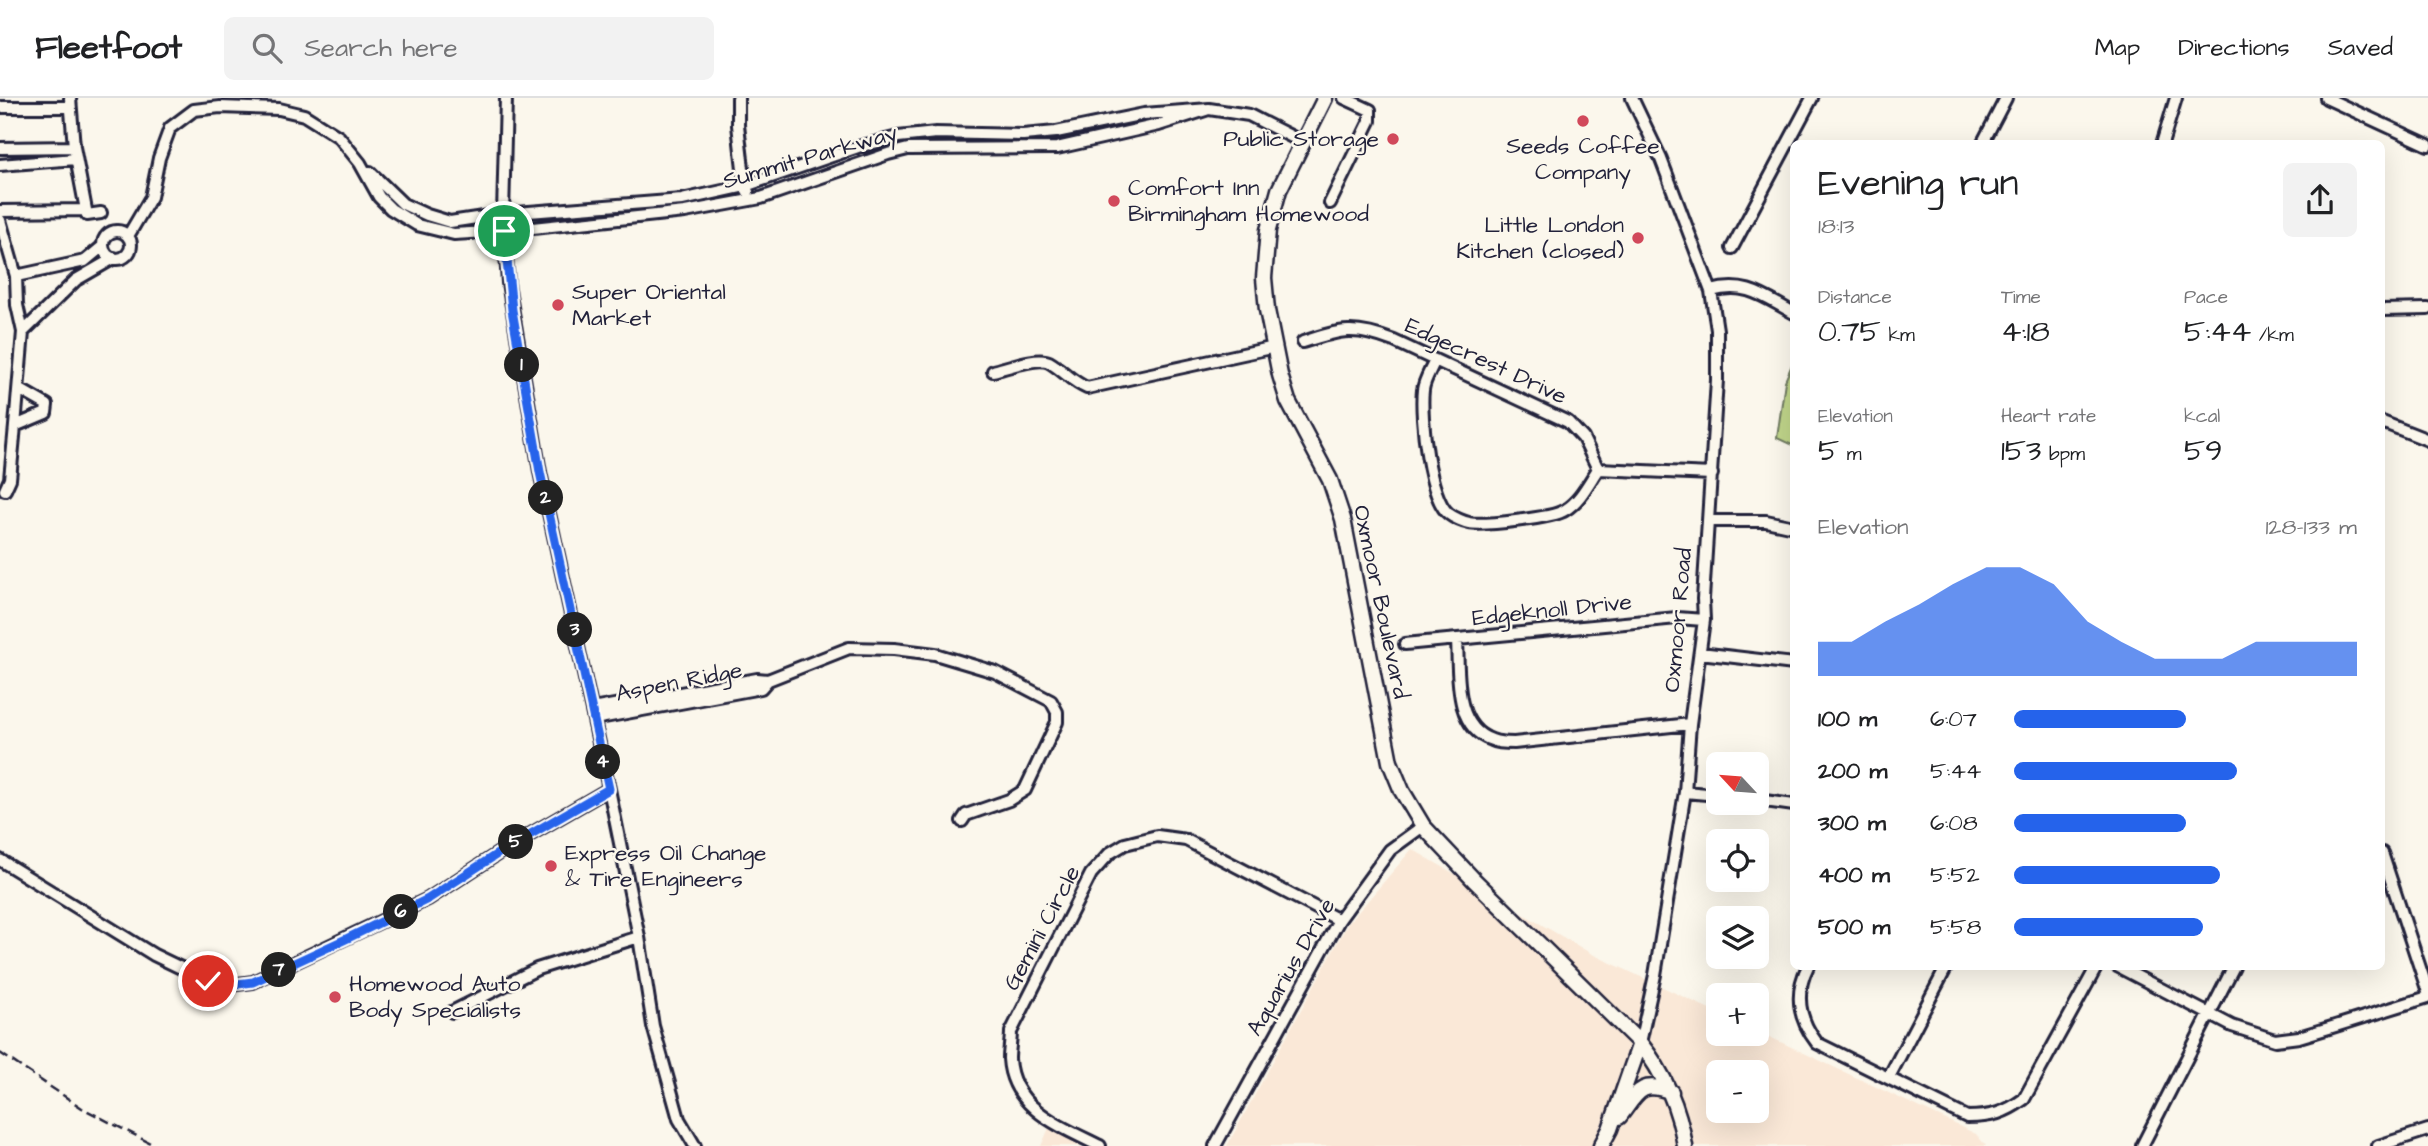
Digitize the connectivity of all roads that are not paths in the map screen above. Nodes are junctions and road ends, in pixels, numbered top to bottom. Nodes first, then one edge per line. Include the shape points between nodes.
1 (506, 98) edge
2 (738, 98) edge
3 (1325, 98) edge
4 (1344, 98) edge
5 (1632, 98) edge
6 (1812, 98) edge
7 (2176, 98) edge
8 (2326, 98) edge
9 (2004, 99) edge
10 (70, 102) edge
11 (0, 107) edge
12 (1209, 109) junction
13 (1984, 140) edge
14 (2163, 140) edge
15 (1302, 142) junction
16 (2428, 145) edge
17 (74, 147) junction
18 (0, 148) edge
19 (76, 159) junction
20 (360, 163) junction
21 (0, 165) edge
22 (745, 187) junction
23 (752, 198) junction
24 (1330, 203) dead end
25 (86, 210) junction
26 (0, 211) edge
27 (101, 213) dead end
28 (503, 214) junction
29 (0, 220) edge
30 (504, 231) junction
31 (128, 236) junction
32 (103, 246) junction
33 (1732, 248) dead end
34 (114, 258) junction
35 (16, 276) junction
36 (1711, 291) junction
37 (2428, 309) edge
38 (2385, 310) edge
39 (1790, 311) edge
40 (23, 332) junction
41 (1303, 342) dead end
42 (1275, 346) junction
43 (1435, 360) junction
44 (993, 370) dead end
45 (19, 389) junction
46 (2385, 423) edge
47 (15, 426) junction
48 (2428, 440) edge
49 (1598, 469) junction
50 (1712, 474) junction
51 (5, 490) dead end
52 (1710, 521) junction
53 (1790, 526) edge
54 (1704, 620) junction
55 (1457, 640) junction
56 (1405, 644) dead end
57 (1700, 653) junction
58 (1790, 664) edge
59 (593, 714) junction
60 (1690, 724) junction
61 (609, 789) junction
62 (1685, 792) junction
63 (1706, 794) edge
64 (1769, 802) edge
65 (1790, 804) edge
66 (961, 821) dead end
67 (1423, 826) junction
68 (0, 860) edge
69 (2385, 862) edge
70 (1339, 920) junction
71 (639, 937) junction
72 (1806, 970) edge
73 (1945, 970) edge
74 (2095, 970) edge
75 (2125, 970) edge
76 (2232, 970) edge
77 (2428, 994) edge
78 (452, 1012) dead end
79 (2210, 1013) junction
80 (1640, 1043) junction
81 (1889, 1077) junction
82 (1671, 1092) junction
83 (1610, 1129) junction
84 (2428, 1130) edge
85 (695, 1146) edge
86 (1100, 1146) edge
87 (1215, 1146) edge
88 (1601, 1146) edge
89 (1685, 1146) edge
90 (2142, 1146) edge
91 (2378, 1146) edge

1 - 28 street
2 - 22 street
3 - 15 main road, Oxmoor Boulevard
4 - 24 street via 1370,110 1370,121
5 - 36 street, Oxmoor Road via 1661,159
6 - 33 street
7 - 14 street
8 - 16 street
9 - 13 street
10 - 11 street
10 - 17 street
12 - 15 street, Summit Parkway via 1249,116
12 - 22 street, Summit Parkway via 1144,114 1034,134 898,137
12 - 23 street, Summit Parkway via 1057,148 908,149
15 - 42 main road, Oxmoor Boulevard via 1279,190 1268,230 1264,278
17 - 18 street
17 - 19 street
19 - 21 street
19 - 25 street
20 - 28 street, Summit Parkway via 404,204 427,215 450,222
20 - 30 street, Summit Parkway via 379,197 416,225 454,234
20 - 31 street via 340,137 304,115 279,109 194,110 170,128 151,197
22 - 23 street
22 - 28 street, Summit Parkway via 682,200
23 - 30 street, Summit Parkway via 684,212
25 - 26 street
25 - 27 street via 87,215
28 - 30 street
29 - 35 street
30 - 59 street via 510,296 540,472
31 - 32 street via 112,232
31 - 34 street via 129,252
32 - 34 street
32 - 35 street via 85,261
34 - 40 street via 76,280
35 - 40 street
36 - 39 street via 1748,289
36 - 50 street, Oxmoor Road via 1717,330
37 - 38 street
40 - 45 street
41 - 43 street, Edgecrest Drive via 1350,329 1366,331
42 - 44 street via 1087,388 1048,361
42 - 67 main road, Oxmoor Boulevard via 1288,401 1330,480 1343,519 1390,762
43 - 49 street, Edgecrest Drive via 1568,422 1583,438
43 - 49 street via 1423,387 1422,411 1433,487 1448,514 1469,524 1561,513 1576,503
45 - 47 street
45 - 47 street via 47,405 46,413
46 - 48 street
47 - 51 street
49 - 50 street
50 - 52 street, Oxmoor Road
52 - 53 street via 1766,521
52 - 54 street, Oxmoor Road
54 - 55 street, Edgeknoll Drive via 1677,618
54 - 57 street, Oxmoor Road
55 - 56 street, Edgeknoll Drive
55 - 60 street via 1467,720 1492,741 1514,743
57 - 58 street
57 - 60 street, Oxmoor Road
59 - 61 street
59 - 66 street, Aspen Ridge via 738,687 761,688 768,680 849,648 935,654 995,672 1051,701 1057,712 1057,722 1025,790
60 - 62 street, Oxmoor Road
61 - 68 street via 428,899 253,982 230,985 208,981 155,955
61 - 71 street
62 - 63 street
62 - 80 street, Oxmoor Road
64 - 65 street
67 - 70 street, Aquarius Drive via 1390,850
67 - 80 main road, Oxmoor Boulevard
69 - 77 street
70 - 86 street, Gemini Circle via 1186,841 1157,836 1110,853 1091,874 1011,1032 1009,1060 1014,1082 1030,1106
70 - 87 street, Aquarius Drive
71 - 78 street via 537,969
71 - 85 street via 653,1026 679,1119
72 - 81 street via 1799,993 1800,1012 1817,1043
73 - 81 street
74 - 81 street via 2024,1099 2007,1112 1967,1116
75 - 79 street
76 - 79 street
77 - 79 street via 2329,1028 2275,1040
79 - 90 street
80 - 82 main road
80 - 83 main road
82 - 83 main road via 1648,1086 1637,1093
82 - 89 main road
83 - 88 main road
84 - 91 street

